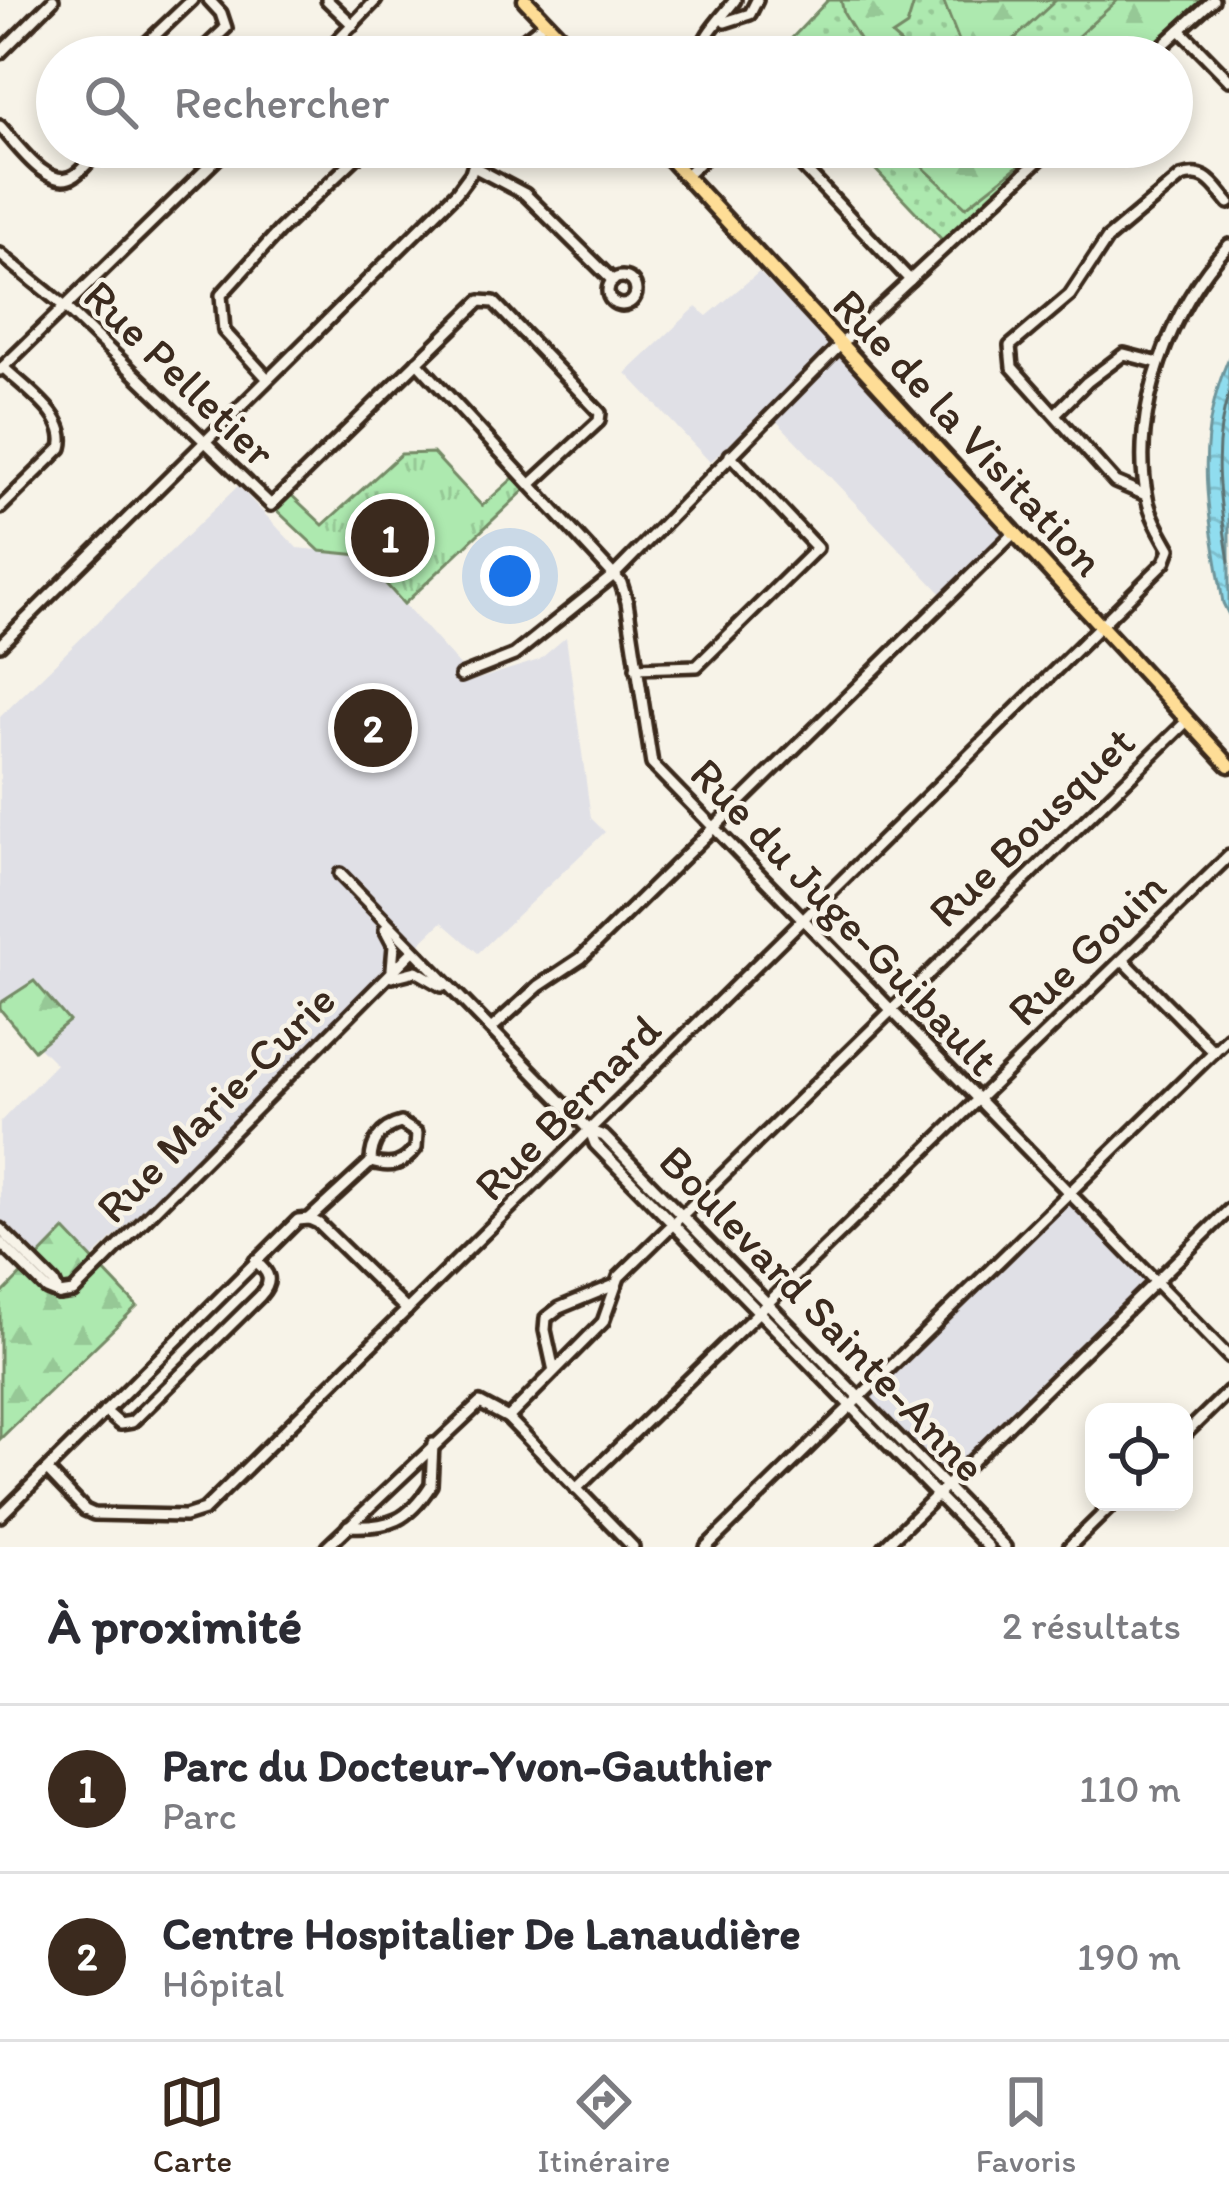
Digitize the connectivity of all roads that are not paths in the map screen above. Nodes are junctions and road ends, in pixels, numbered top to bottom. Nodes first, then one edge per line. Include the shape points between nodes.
1 (53, 0) edge
2 (192, 0) edge
3 (209, 0) edge
4 (327, 0) edge
5 (376, 0) edge
6 (525, 0) edge
7 (735, 0) edge
8 (757, 0) edge
9 (1213, 0) edge
10 (546, 22) junction
11 (720, 24) junction
12 (353, 25) junction
13 (1180, 30) junction
14 (154, 36) edge
15 (217, 36) edge
16 (342, 36) edge
17 (528, 36) edge
18 (559, 36) edge
19 (707, 36) edge
20 (1173, 36) edge
21 (1186, 36) edge
22 (1193, 43) edge
23 (0, 53) edge
24 (1229, 80) edge
25 (0, 126) edge
26 (36, 164) edge
27 (40, 168) edge
28 (81, 168) edge
29 (207, 168) edge
30 (345, 168) edge
31 (473, 168) edge
32 (478, 168) edge
33 (678, 168) edge
34 (694, 168) edge
35 (804, 168) edge
36 (1030, 168) edge
37 (685, 176) junction
38 (1229, 203) edge
39 (1229, 245) edge
40 (0, 254) edge
41 (910, 280) junction
42 (613, 281) dead end
43 (65, 307) junction
44 (840, 345) junction
45 (417, 362) junction
46 (1159, 363) junction
47 (2, 368) edge
48 (267, 378) junction
49 (1057, 413) junction
50 (204, 442) junction
51 (730, 455) junction
52 (531, 484) junction
53 (1146, 495) junction
54 (0, 508) edge
55 (1014, 533) junction
56 (615, 574) junction
57 (1098, 624) junction
58 (0, 645) edge
59 (636, 668) junction
60 (461, 676) dead end
61 (1188, 720) junction
62 (1229, 765) edge
63 (712, 828) junction
64 (1229, 856) edge
65 (340, 874) dead end
66 (802, 919) junction
67 (386, 924) junction
68 (413, 951) junction
69 (1123, 959) junction
70 (382, 983) junction
71 (454, 992) junction
72 (891, 1010) junction
73 (491, 1029) junction
74 (1229, 1037) edge
75 (1214, 1052) junction
76 (976, 1099) junction
77 (590, 1131) junction
78 (371, 1162) junction
79 (1069, 1192) junction
80 (1229, 1210) edge
81 (309, 1219) junction
82 (679, 1221) junction
83 (0, 1229) edge
84 (0, 1242) edge
85 (255, 1261) junction
86 (1155, 1281) junction
87 (615, 1285) junction
88 (59, 1294) junction
89 (764, 1309) junction
90 (407, 1310) junction
91 (1229, 1357) edge
92 (554, 1371) junction
93 (1229, 1391) edge
94 (854, 1402) junction
95 (105, 1412) junction
96 (508, 1418) junction
97 (1193, 1426) edge
98 (433, 1444) junction
99 (47, 1470) junction
100 (576, 1489) junction
101 (942, 1491) junction
102 (1106, 1511) edge
103 (0, 1516) edge
104 (348, 1526) junction
105 (327, 1547) edge
106 (633, 1547) edge
107 (706, 1547) edge
108 (884, 1547) edge
109 (988, 1547) edge
110 (1005, 1547) edge
111 (1069, 1547) edge

1 - 23 street
2 - 14 street
3 - 15 street via 226,28
4 - 12 street
5 - 12 street
6 - 10 main road
7 - 11 street
8 - 11 street via 750,14
9 - 13 street
10 - 17 street
10 - 18 main road
11 - 19 street
12 - 16 street
13 - 20 street
13 - 21 street
22 - 24 street
25 - 26 street
27 - 28 street via 62,180
29 - 43 street
30 - 48 street via 221,295 224,332
31 - 48 street
32 - 42 street via 525,194
33 - 37 main road, Rue de la Visitation
34 - 37 street
35 - 41 street
36 - 41 street
37 - 44 main road, Rue de la Visitation
38 - 49 street via 1207,176 1181,177 1107,239 1070,295 1010,346 1012,367
39 - 46 street via 1198,279
40 - 43 street, Rue Pelletier
41 - 44 street
43 - 47 street
43 - 50 street, Rue Pelletier
44 - 51 street
44 - 55 main road, Rue de la Visitation
45 - 50 street, Rue Pelletier via 272,505
45 - 52 street, Rue du Juge-Guibault
45 - 52 street, Rue Pelletier via 480,302 494,302 600,412
46 - 49 street via 1124,354
46 - 53 street via 1145,426
47 - 54 street via 61,425 64,440
48 - 50 street
49 - 53 street via 1115,482
50 - 58 street
51 - 56 street
51 - 59 street via 817,548 697,666
52 - 56 street, Rue du Juge-Guibault
53 - 57 street, Rue Bernard via 1170,549
55 - 57 main road, Rue de la Visitation
55 - 63 street
56 - 59 street, Rue du Juge-Guibault
56 - 60 street via 514,655
57 - 61 main road, Rue de la Visitation
57 - 66 street, Rue Bernard
59 - 63 street, Rue du Juge-Guibault via 652,764
61 - 62 main road, Rue de la Visitation
61 - 72 street, Rue Bousquet
63 - 66 street, Rue du Juge-Guibault
63 - 73 street via 581,958
64 - 69 street, Rue Gouin
65 - 67 street, Boulevard Sainte-Anne
66 - 72 street, Rue du Juge-Guibault
66 - 77 street, Rue Bernard
67 - 68 street, Boulevard Sainte-Anne
67 - 70 street via 394,956
68 - 70 street, Rue Marie-Curie
68 - 71 street, Boulevard Sainte-Anne
69 - 75 street
69 - 76 street, Rue Gouin
70 - 71 street via 416,971
70 - 88 street, Rue Marie-Curie via 73,1292
71 - 73 street, Boulevard Sainte-Anne
72 - 76 street, Rue du Juge-Guibault
72 - 82 street, Rue Bousquet
73 - 77 street, Boulevard Sainte-Anne
74 - 75 street
75 - 79 street
76 - 79 street, Rue du Juge-Guibault
76 - 89 street, Rue Gouin
77 - 82 street, Boulevard Sainte-Anne
77 - 90 street, Rue Bernard
78 - 78 street via 400,1163 416,1148 418,1133 388,1126
78 - 81 street
79 - 86 street, Rue du Juge-Guibault
79 - 94 street
80 - 86 street
81 - 85 street
81 - 90 street
82 - 87 street, Rue Bousquet
82 - 89 street, Boulevard Sainte-Anne
83 - 88 street
84 - 88 street
85 - 95 street
85 - 95 street via 268,1271 260,1296 132,1422 120,1424
86 - 91 street, Rue du Juge-Guibault
86 - 101 street
87 - 92 street, Rue Bousquet via 603,1322
87 - 92 street, Rue Bousquet via 546,1318
89 - 94 street, Boulevard Sainte-Anne
89 - 100 street, Rue Gouin
90 - 99 street, Rue Bernard via 200,1512 94,1514
92 - 96 street, Rue Bousquet
93 - 97 street
94 - 101 street, Boulevard Sainte-Anne
94 - 107 street
95 - 99 street
96 - 98 street via 480,1403
96 - 100 street
98 - 104 street
98 - 104 street via 431,1485 401,1519
99 - 103 street
100 - 106 street
101 - 108 street
101 - 109 street, Boulevard Sainte-Anne
101 - 110 street, Boulevard Sainte-Anne
102 - 111 street
104 - 105 street

